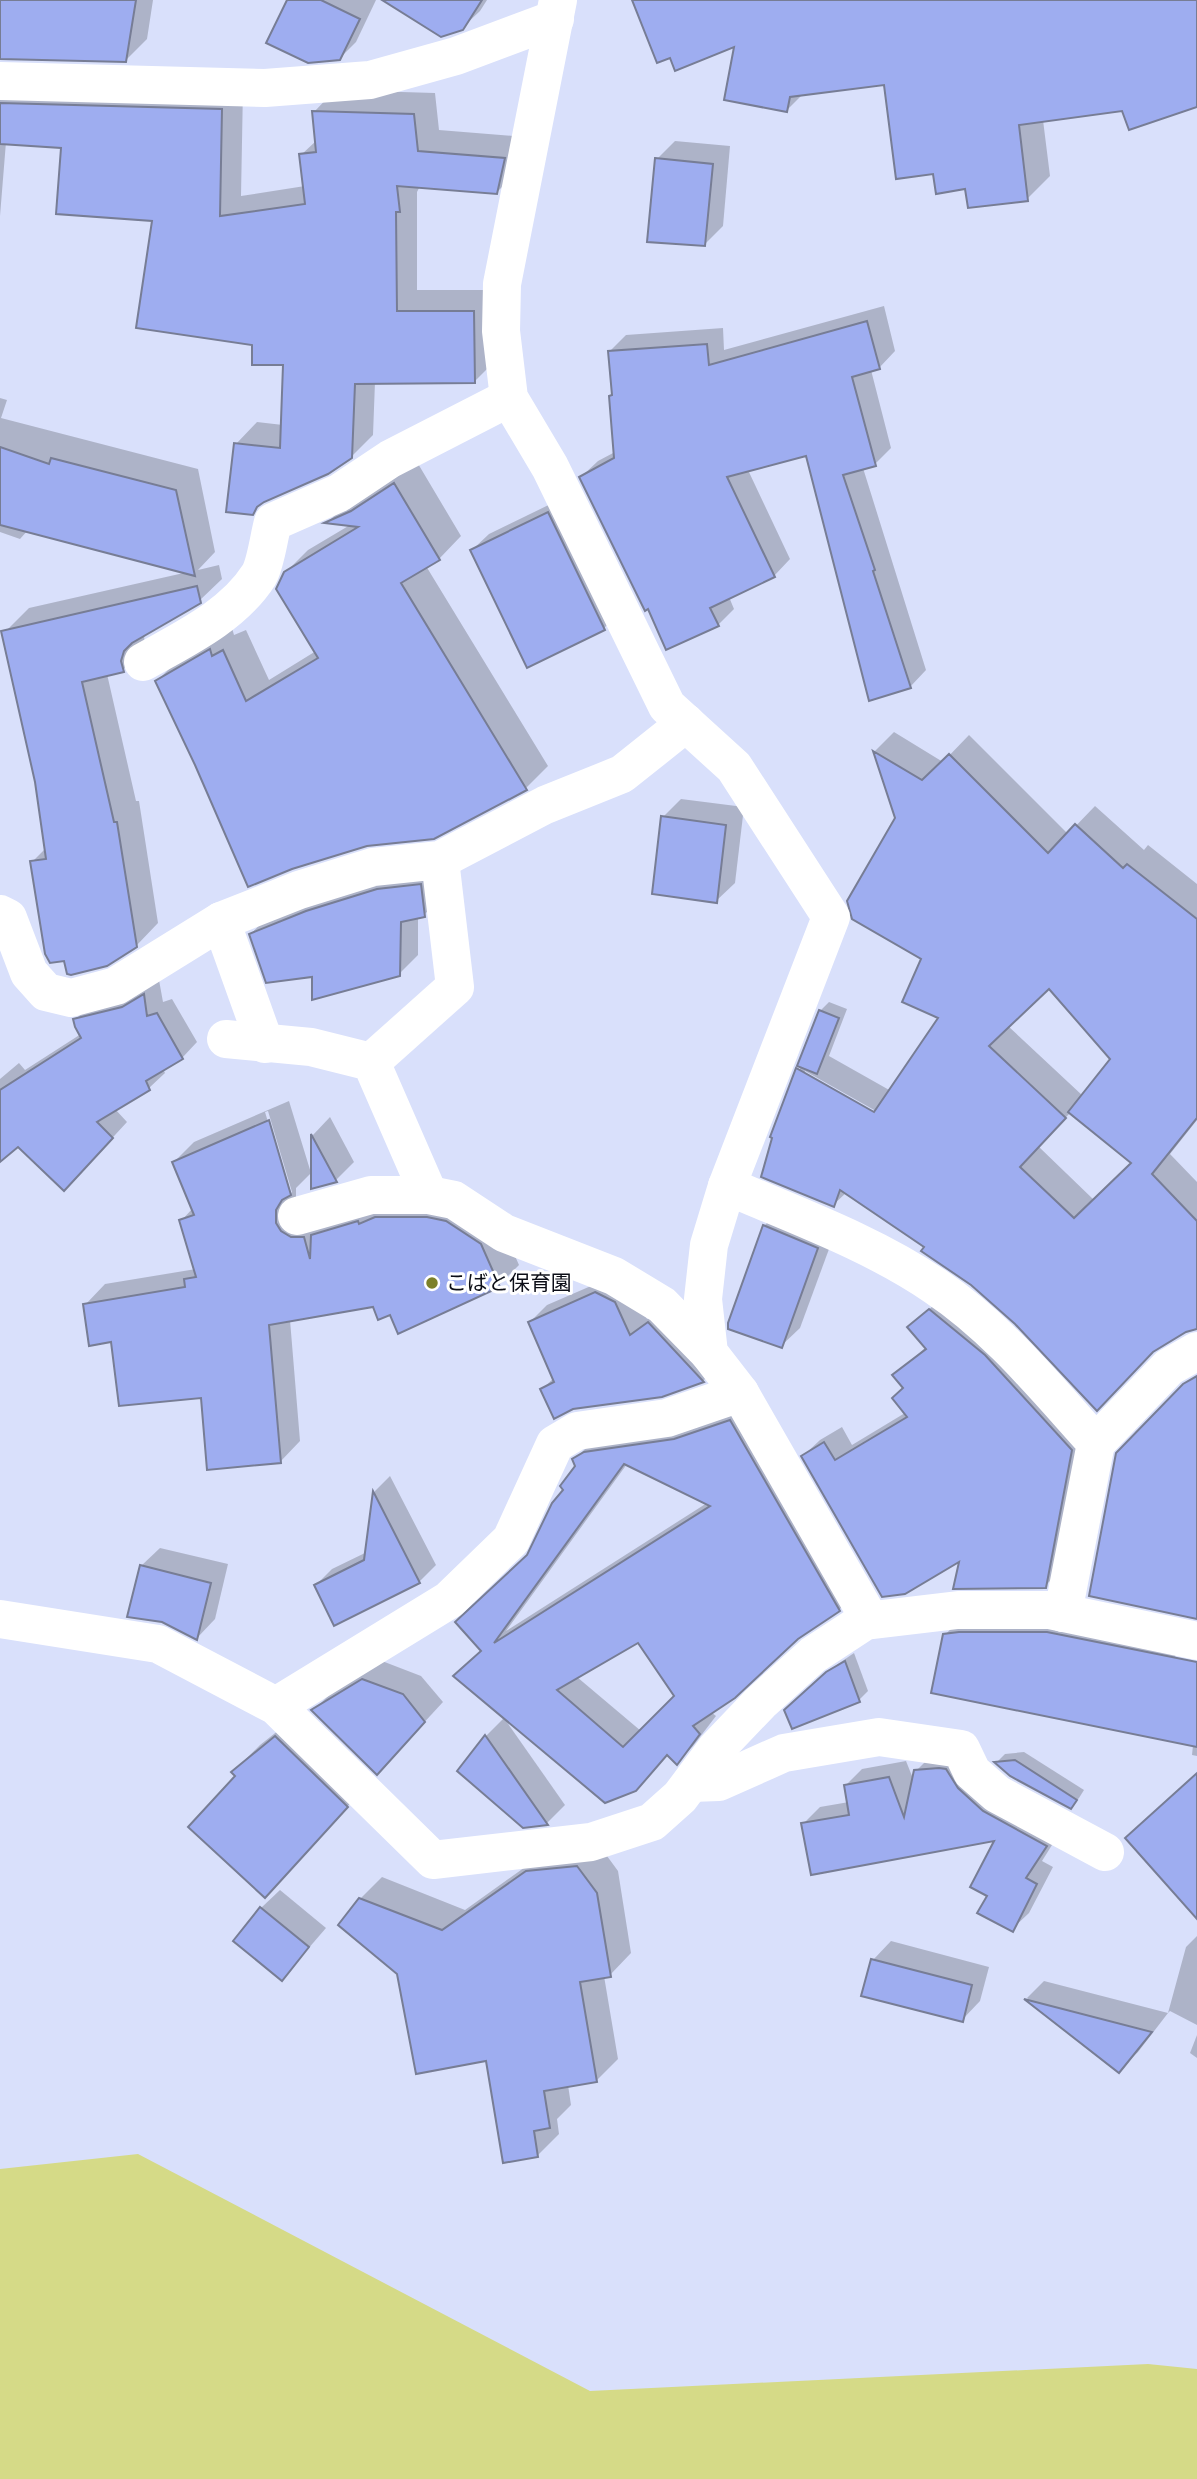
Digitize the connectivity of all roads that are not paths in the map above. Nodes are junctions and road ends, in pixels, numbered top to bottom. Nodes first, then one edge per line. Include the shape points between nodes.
1 (557, 9) edge
2 (0, 81) edge
3 (509, 398) junction
4 (143, 662) dead end
5 (686, 723) junction
6 (440, 860) junction
7 (0, 914) edge
8 (221, 921) junction
9 (226, 1039) dead end
10 (265, 1044) junction
11 (371, 1062) junction
12 (727, 1186) junction
13 (429, 1195) junction
14 (297, 1216) dead end
15 (1197, 1351) edge
16 (709, 1353) junction
17 (740, 1393) junction
18 (1096, 1443) junction
19 (1063, 1613) junction
20 (0, 1619) edge
21 (870, 1620) junction
22 (1197, 1641) edge
23 (276, 1706) junction
24 (691, 1783) junction
25 (1105, 1852) dead end

1 - 2 street via 456,56 370,80 265,88
1 - 3 street via 502,284 501,331
3 - 4 street via 390,459 339,493 272,522 260,573 228,610
3 - 5 street via 550,467 667,706
5 - 6 street via 622,774 545,805
5 - 12 street via 734,766 831,917
6 - 8 street via 373,867
6 - 11 street via 455,987
7 - 8 street via 8,918 29,973 46,992 71,998 116,986
8 - 10 street
9 - 10 street
10 - 11 street via 311,1047
11 - 13 street
12 - 16 street via 709,1245 703,1298
12 - 18 street via 878,1253 935,1286 983,1323
13 - 14 street via 370,1195
13 - 16 street via 454,1200 504,1233 614,1276 662,1305
15 - 18 street via 1169,1367
16 - 17 street
17 - 21 street
17 - 23 street via 667,1418 577,1431 555,1444 510,1540 449,1600
18 - 19 street
19 - 21 street via 958,1610
19 - 22 street
20 - 23 street via 158,1644
21 - 24 street via 813,1655 769,1695 716,1749
23 - 24 street via 433,1860 591,1842 652,1822
24 - 25 street via 719,1782 784,1753 879,1737 961,1749 972,1772 997,1794

